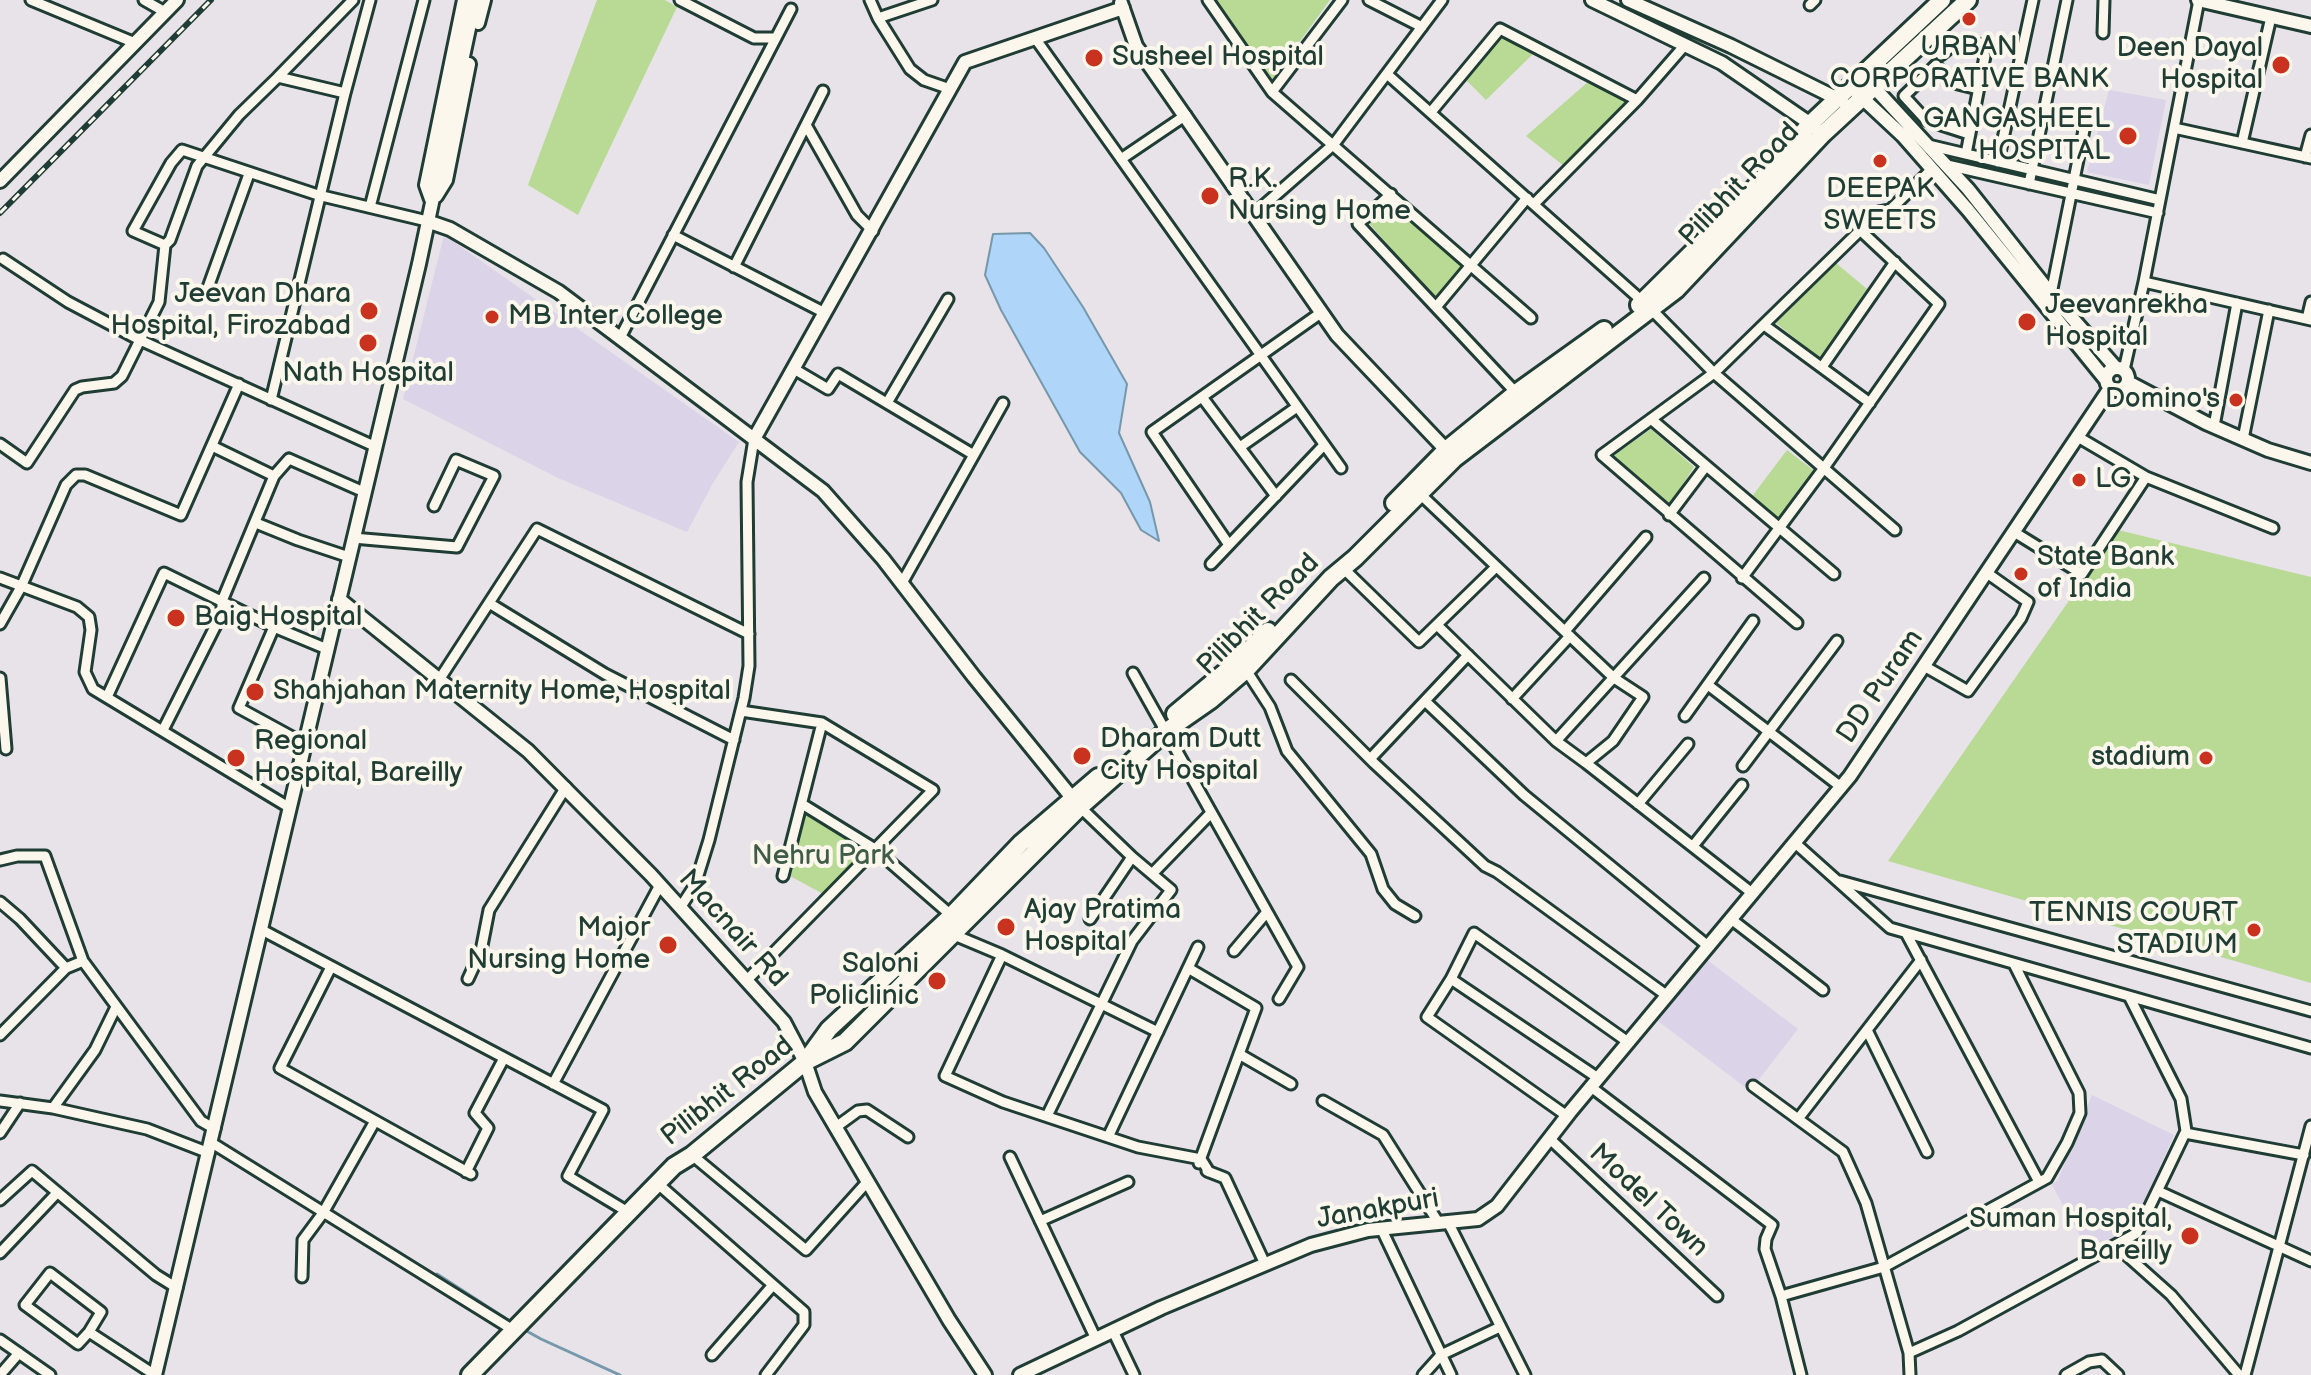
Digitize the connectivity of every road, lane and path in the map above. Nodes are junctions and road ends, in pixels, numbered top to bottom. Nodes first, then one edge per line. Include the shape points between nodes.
1 (31, 0) edge
2 (144, 0) edge
3 (177, 0) edge
4 (353, 0) edge
5 (370, 0) edge
6 (424, 0) edge
7 (464, 0) edge
8 (475, 0) edge
9 (484, 0) edge
10 (680, 0) edge
11 (870, 0) edge
12 (932, 0) edge
13 (1208, 0) edge
14 (1342, 0) edge
15 (1369, 0) edge
16 (1442, 0) edge
17 (1592, 0) edge
18 (1628, 0) edge
19 (1942, 0) edge
20 (1968, 0) edge
21 (2033, 0) edge
22 (2067, 0) edge
23 (2104, 0) edge
24 (2198, 0) edge
25 (1122, 4) edge
26 (791, 9) dead end
27 (165, 12) junction
28 (2271, 17) junction
29 (878, 18) junction
30 (2311, 26) edge
31 (1422, 27) junction
32 (2103, 33) dead end
33 (776, 38) junction
34 (1035, 38) junction
35 (135, 43) junction
36 (1685, 45) junction
37 (1941, 55) dead end
38 (1387, 74) junction
39 (278, 77) junction
40 (950, 89) junction
41 (1978, 89) junction
42 (823, 91) dead end
43 (1272, 92) junction
44 (1856, 92) junction
45 (345, 93) junction
46 (1637, 100) junction
47 (1431, 112) junction
48 (1186, 115) junction
49 (2087, 115) dead end
50 (806, 125) junction
51 (2174, 128) junction
52 (1817, 129) junction
53 (1969, 134) junction
54 (2311, 135) edge
55 (2242, 143) junction
56 (1334, 144) junction
57 (1928, 145) junction
58 (1966, 154) junction
59 (206, 157) junction
60 (2308, 158) edge
61 (1121, 159) junction
62 (1998, 162) junction
63 (1945, 164) junction
64 (1932, 169) junction
65 (2032, 170) junction
66 (249, 174) junction
67 (2073, 180) junction
68 (0, 181) edge
69 (2029, 184) junction
70 (2071, 193) junction
71 (1391, 194) junction
72 (318, 195) junction
73 (2160, 200) junction
74 (1531, 201) junction
75 (432, 202) junction
76 (370, 207) junction
77 (2158, 213) junction
78 (1254, 214) junction
79 (427, 221) junction
80 (1860, 230) junction
81 (873, 231) junction
82 (673, 235) junction
83 (165, 245) junction
84 (3, 259) dead end
85 (1895, 262) junction
86 (1472, 266) junction
87 (734, 267) junction
88 (2144, 282) junction
89 (206, 293) dead end
90 (2051, 294) junction
91 (948, 299) dead end
92 (2311, 302) edge
93 (2237, 303) junction
94 (1646, 305) junction
95 (1436, 307) junction
96 (2269, 310) junction
97 (1322, 312) junction
98 (825, 313) junction
99 (1531, 318) dead end
100 (2309, 319) edge
101 (1764, 325) junction
102 (620, 338) junction
103 (140, 340) junction
104 (1260, 356) junction
105 (1822, 367) junction
106 (794, 369) junction
107 (1714, 373) junction
108 (2123, 373) junction
109 (239, 384) junction
110 (2108, 384) junction
111 (1202, 397) junction
112 (1521, 398) junction
113 (271, 400) junction
114 (887, 403) junction
115 (1003, 403) dead end
116 (1870, 403) junction
117 (1297, 407) junction
118 (1651, 419) junction
119 (2214, 426) junction
120 (2078, 437) junction
121 (754, 439) junction
122 (2243, 439) junction
123 (0, 444) edge
124 (1324, 445) junction
125 (212, 446) junction
126 (374, 446) junction
127 (1240, 447) junction
128 (1450, 454) junction
129 (974, 455) junction
130 (2311, 463) edge
131 (1706, 466) junction
132 (1341, 468) dead end
133 (1824, 468) junction
134 (274, 476) junction
135 (2146, 477) junction
136 (364, 492) junction
137 (1419, 493) junction
138 (1276, 496) junction
139 (434, 506) dead end
140 (1669, 515) junction
141 (256, 523) junction
142 (1779, 528) junction
143 (2273, 528) dead end
144 (1895, 530) dead end
145 (2014, 532) junction
146 (1646, 537) dead end
147 (353, 538) junction
148 (1229, 545) junction
149 (349, 557) junction
150 (1211, 564) dead end
151 (1342, 567) junction
152 (1496, 567) junction
153 (1987, 573) junction
154 (1834, 574) dead end
155 (0, 578) edge
156 (1704, 578) dead end
157 (1742, 578) junction
158 (902, 583) junction
159 (21, 587) junction
160 (339, 599) junction
161 (222, 601) junction
162 (489, 603) junction
163 (1753, 621) dead end
164 (1797, 623) dead end
165 (0, 624) edge
166 (1437, 625) junction
167 (274, 627) junction
168 (749, 634) junction
169 (1568, 634) junction
170 (1837, 641) dead end
171 (327, 649) junction
172 (1468, 655) junction
173 (1924, 666) junction
174 (1246, 670) junction
175 (1133, 673) dead end
176 (0, 678) edge
177 (1614, 678) junction
178 (439, 680) junction
179 (1291, 680) dead end
180 (1708, 685) junction
181 (107, 697) junction
182 (1512, 699) junction
183 (1425, 701) junction
184 (741, 711) junction
185 (1685, 716) dead end
186 (822, 723) junction
187 (1163, 729) junction
188 (163, 730) junction
189 (1768, 731) junction
190 (734, 740) junction
191 (1556, 741) junction
192 (305, 744) junction
193 (1688, 744) dead end
194 (6, 749) dead end
195 (1370, 759) junction
196 (1586, 763) junction
197 (1743, 766) dead end
198 (1742, 785) dead end
199 (566, 787) junction
200 (1841, 787) junction
201 (1076, 802) junction
202 (802, 804) junction
203 (1638, 804) junction
204 (290, 808) junction
205 (1211, 813) junction
206 (1794, 842) junction
207 (1693, 846) junction
208 (875, 849) junction
209 (1132, 857) junction
210 (0, 860) edge
211 (1152, 874) junction
212 (783, 876) dead end
213 (1836, 880) junction
214 (660, 885) junction
215 (1752, 893) junction
216 (0, 902) edge
217 (680, 908) junction
218 (1267, 912) junction
219 (1415, 916) dead end
220 (1090, 919) dead end
221 (1731, 919) junction
222 (955, 925) junction
223 (262, 930) junction
224 (1906, 933) junction
225 (1708, 946) junction
226 (1198, 947) dead end
227 (1234, 951) dead end
228 (1002, 955) junction
229 (1921, 960) junction
230 (83, 961) junction
231 (2014, 964) junction
232 (331, 967) junction
233 (66, 968) junction
234 (1188, 968) junction
235 (468, 979) dead end
236 (1451, 979) junction
237 (747, 980) junction
238 (1823, 990) dead end
239 (1666, 995) junction
240 (2129, 996) junction
241 (1279, 999) dead end
242 (1100, 1003) junction
243 (116, 1007) junction
244 (2311, 1011) edge
245 (1867, 1030) junction
246 (1158, 1032) junction
247 (0, 1035) edge
248 (1628, 1042) junction
249 (2311, 1048) edge
250 (1239, 1054) junction
251 (504, 1058) junction
252 (805, 1062) junction
253 (1594, 1083) junction
254 (553, 1084) junction
255 (1291, 1084) dead end
256 (1753, 1086) dead end
257 (0, 1101) edge
258 (1323, 1101) dead end
259 (20, 1103) junction
260 (53, 1108) junction
261 (1047, 1116) junction
262 (1567, 1116) junction
263 (1798, 1119) junction
264 (375, 1121) junction
265 (2311, 1126) edge
266 (836, 1127) junction
267 (215, 1129) junction
268 (0, 1133) edge
269 (2185, 1133) junction
270 (908, 1137) dead end
271 (1108, 1137) junction
272 (1550, 1139) junction
273 (210, 1148) junction
274 (1927, 1152) dead end
275 (692, 1155) junction
276 (2304, 1155) junction
277 (1010, 1157) dead end
278 (1201, 1159) junction
279 (868, 1181) junction
280 (1128, 1182) dead end
281 (2039, 1182) junction
282 (657, 1183) junction
283 (2158, 1191) junction
284 (56, 1194) junction
285 (0, 1200) edge
286 (628, 1212) junction
287 (323, 1213) junction
288 (1040, 1221) junction
289 (1443, 1222) junction
290 (1381, 1228) junction
291 (2115, 1245) junction
292 (2281, 1247) junction
293 (0, 1253) edge
294 (2311, 1261) edge
295 (1265, 1264) junction
296 (1884, 1267) junction
297 (302, 1277) dead end
298 (773, 1285) junction
299 (177, 1288) junction
300 (1717, 1296) dead end
301 (1781, 1296) junction
302 (516, 1327) junction
303 (1500, 1327) junction
304 (1113, 1331) junction
305 (89, 1332) junction
306 (1096, 1339) junction
307 (0, 1340) edge
308 (19, 1353) junction
309 (1909, 1353) junction
310 (712, 1355) dead end
311 (1441, 1355) junction
312 (1799, 1374) edge
313 (0, 1375) edge
314 (50, 1375) edge
315 (155, 1375) edge
316 (470, 1375) edge
317 (766, 1375) edge
318 (985, 1375) edge
319 (1020, 1375) edge
320 (1134, 1375) edge
321 (1423, 1375) edge
322 (1451, 1375) edge
323 (1525, 1375) edge
324 (1910, 1375) edge
325 (2066, 1375) edge
326 (2118, 1375) edge
327 (2239, 1375) edge
328 (2245, 1375) edge

1 - 35 street
2 - 27 street
3 - 27 street
4 - 39 street
5 - 45 street
6 - 76 street
7 - 75 street via 426,185
8 - 75 street
9 - 75 street via 446,180
10 - 33 street via 754,38
11 - 29 street
12 - 29 street
13 - 43 street
14 - 43 street
15 - 31 street
16 - 31 street
17 - 36 street
18 - 44 street
19 - 44 highway
20 - 44 highway, Pilibhit Road
21 - 62 street
22 - 65 street
23 - 32 street
24 - 28 street
24 - 51 street
25 - 34 street
25 - 48 street via 1136,46
26 - 33 street
27 - 35 street
28 - 30 street
28 - 55 street
29 - 40 street via 910,69
31 - 38 street
33 - 82 street
34 - 40 street via 965,62
34 - 61 street
35 - 68 street
36 - 46 street
36 - 52 street via 1722,63
37 - 41 street via 1956,43 1978,44 1985,56
38 - 47 street
38 - 56 street
39 - 45 street
39 - 59 street
40 - 81 street
41 - 53 street
41 - 53 street via 1950,82 1936,65 1904,96 1926,120
42 - 50 street
43 - 56 street
44 - 52 highway, Pilibhit Road
44 - 57 street
44 - 64 street
45 - 72 street
46 - 47 street via 1500,29
46 - 74 street
47 - 74 street
48 - 61 street
48 - 78 street
49 - 67 street
50 - 81 street via 857,215
50 - 87 street
51 - 55 street
51 - 73 street
52 - 94 highway, Pilibhit Road via 1676,290
53 - 58 street
54 - 60 street
55 - 60 street
56 - 71 street
56 - 78 street
57 - 58 street
57 - 63 street
58 - 62 street
59 - 66 street
59 - 83 street via 197,166
59 - 83 street via 179,151 133,231
61 - 104 street
62 - 65 street
63 - 69 street
63 - 90 street
64 - 80 street via 1890,210 1879,212
64 - 110 street
65 - 67 street
65 - 69 street
66 - 72 street
66 - 89 street
67 - 70 street
67 - 73 street
69 - 70 street
70 - 77 street
70 - 90 street
71 - 86 street
71 - 95 street via 1358,224
72 - 76 street
72 - 113 street
73 - 77 street
74 - 86 street
74 - 94 street
75 - 79 street
76 - 79 street
77 - 88 street
78 - 97 street
79 - 102 street via 559,292
79 - 126 street
80 - 85 street
80 - 101 street
81 - 98 street
82 - 87 street
82 - 102 street
83 - 103 street via 159,302
84 - 103 street
85 - 105 street
85 - 116 street via 1939,304
86 - 95 street
86 - 99 street
87 - 98 street
88 - 93 street
88 - 108 street
90 - 108 street
91 - 114 street
92 - 100 street
93 - 96 street
93 - 119 street
94 - 107 street
94 - 112 highway, Pilibhit Road
95 - 112 street
96 - 100 street
96 - 122 street
97 - 104 street
97 - 128 street via 1337,335
98 - 106 street
101 - 105 street
101 - 107 street
102 - 121 street
103 - 109 street
103 - 123 street via 114,383 75,390 32,460 23,463
104 - 111 street
104 - 117 street
105 - 116 street
106 - 114 street via 828,389 838,374
106 - 121 street
107 - 118 street
107 - 133 street
108 - 110 street, DD Puram via 2108,372
108 - 110 street via 2119,390
108 - 119 street
109 - 113 street
109 - 125 street
110 - 120 street, DD Puram
111 - 127 street
111 - 148 street via 1152,432
112 - 128 highway, Pilibhit Road
113 - 126 street
114 - 129 street
115 - 129 street
116 - 133 street
117 - 124 street
117 - 127 street
118 - 131 street
118 - 140 street via 1602,455
119 - 122 street
120 - 135 street
120 - 145 street, DD Puram
121 - 158 street via 823,491
121 - 168 street via 747,482
122 - 130 street
124 - 132 street
124 - 138 street
125 - 134 street
125 - 159 street via 181,515 76,475 66,485
126 - 136 street
127 - 138 street
128 - 137 highway, Pilibhit Road
128 - 187 highway
129 - 158 street
131 - 140 street
131 - 142 street
133 - 142 street
133 - 144 street
134 - 136 street via 289,459
134 - 141 street
135 - 143 street
135 - 145 street via 2082,574
136 - 147 street
137 - 151 highway, Pilibhit Road
137 - 152 street
138 - 148 street
139 - 147 street via 456,460 494,476 457,547
140 - 157 street
141 - 149 street
141 - 161 street
142 - 154 street
142 - 157 street
145 - 153 street, DD Puram
146 - 169 street
147 - 149 street
148 - 150 street
149 - 160 street
151 - 166 street via 1419,642
151 - 174 highway, Pilibhit Road
152 - 166 street
152 - 169 street
153 - 173 street, DD Puram
153 - 173 street via 2028,602 2012,631 1968,691
155 - 159 street
156 - 177 street
157 - 164 street
158 - 201 street
159 - 165 street
159 - 181 street via 77,607 89,617 85,672 93,689
160 - 171 street
160 - 178 street, Macnair Rd
161 - 167 street
161 - 181 street via 164,573
161 - 188 street via 222,613
162 - 168 street via 537,529
162 - 178 street
162 - 190 street via 605,674
163 - 180 street
166 - 172 street
167 - 171 street
167 - 192 street via 239,708
168 - 184 street
169 - 177 street
169 - 182 street
170 - 189 street
171 - 192 street
172 - 182 street
172 - 183 street
173 - 200 street, DD Puram
174 - 187 highway, Pilibhit Road via 1211,700
174 - 219 street via 1270,707 1287,751 1371,854 1383,889
175 - 187 street
176 - 194 street
177 - 191 street
177 - 196 street via 1643,697 1613,741
178 - 199 street, Macnair Rd
179 - 195 street
180 - 185 street
180 - 189 street
181 - 188 street
182 - 191 street
183 - 195 street
183 - 225 street via 1524,795
184 - 186 street
184 - 190 street
186 - 202 street
186 - 208 street via 933,790
187 - 201 highway, Pilibhit Road
187 - 205 street
188 - 204 street
189 - 197 street
189 - 200 street
190 - 217 street via 695,885
191 - 196 street
192 - 204 street
193 - 203 street
195 - 239 street via 1485,866
196 - 203 street
198 - 207 street
199 - 214 street, Macnair Rd
199 - 235 street via 489,910 481,951
200 - 206 street, DD Puram
201 - 209 street
201 - 222 highway, Pilibhit Road
202 - 208 street
202 - 212 street
203 - 207 street
204 - 223 street
205 - 211 street
205 - 218 street
206 - 213 street
206 - 215 street, DD Puram
207 - 215 street
208 - 222 street
208 - 237 street
209 - 211 street
209 - 220 street
210 - 230 street via 45,856
211 - 242 street via 1171,890 1132,941
213 - 224 street via 1890,928
213 - 244 street
214 - 217 street, Macnair Rd
214 - 254 street
215 - 221 street, DD Puram
216 - 233 street
217 - 237 street, Macnair Rd
218 - 227 street
218 - 241 street via 1298,967
221 - 225 street, DD Puram
221 - 238 street
222 - 228 street
222 - 252 highway, Pilibhit Road via 829,1029
223 - 232 street
223 - 267 street
224 - 229 street
224 - 231 street
225 - 239 street, DD Puram
226 - 234 street
228 - 242 street
228 - 261 street via 945,1076
229 - 245 street
229 - 281 street
230 - 233 street
230 - 243 street
231 - 240 street
231 - 281 street via 2079,1093 2080,1113 2067,1143 2047,1178
232 - 251 street
232 - 264 street via 280,1068
233 - 247 street
234 - 246 street
234 - 250 street via 1256,1008
236 - 248 street via 1474,933
236 - 253 street, Model Town
236 - 262 street via 1427,1017
237 - 252 street, Macnair Rd via 784,1022
239 - 248 street, Janakpuri
240 - 249 street
240 - 269 street via 2181,1099
242 - 246 street
242 - 261 street
243 - 260 street via 95,1050
243 - 267 street via 201,1121
245 - 263 street
245 - 274 street
246 - 271 street
248 - 253 street, Janakpuri
250 - 255 street
250 - 278 street
251 - 254 street
251 - 264 street via 475,1113 488,1128 468,1173
252 - 266 street, Macnair Rd
252 - 275 highway, Pilibhit Road
253 - 262 street, Janakpuri
253 - 301 street, Model Town via 1772,1225 1765,1249
254 - 286 street via 603,1110 568,1176
256 - 263 street
257 - 259 street
258 - 289 street via 1383,1135
259 - 260 street
259 - 268 street
260 - 273 street
261 - 271 street
262 - 272 street, Janakpuri
263 - 296 street via 1843,1152 1866,1203
264 - 287 street
265 - 276 street
266 - 270 street via 867,1110
266 - 279 street, Macnair Rd
267 - 273 street
269 - 276 street
269 - 283 street
271 - 278 street
272 - 289 street, Janakpuri via 1497,1206 1478,1219
272 - 300 street, Model Town
273 - 287 street
273 - 299 street
275 - 279 street via 806,1250
275 - 282 highway, Pilibhit Road
276 - 292 street
277 - 288 street
278 - 295 street via 1197,1168 1225,1178
279 - 318 street, Macnair Rd
280 - 288 street
281 - 296 street
282 - 286 highway, Pilibhit Road
282 - 298 street
283 - 291 street via 2137,1233
283 - 292 street
284 - 285 street via 32,1171
284 - 293 street
284 - 299 street
286 - 302 highway, Pilibhit Road
287 - 297 street via 303,1240
287 - 302 street
288 - 306 street
289 - 290 street, Janakpuri
289 - 303 street
290 - 295 street, Janakpuri via 1311,1245
290 - 311 street
291 - 309 street
291 - 327 street via 2171,1295
292 - 294 street
292 - 328 street
295 - 304 street, Janakpuri
296 - 301 street
296 - 309 street
298 - 310 street
298 - 317 street via 804,1312 804,1325
299 - 315 street
301 - 312 street
302 - 316 highway, Pilibhit Road
303 - 311 street
303 - 323 street
304 - 306 street, Janakpuri
304 - 320 street
305 - 305 street via 78,1344 25,1305 50,1273 101,1312
305 - 315 street
306 - 319 street, Janakpuri
307 - 308 street
308 - 313 street
308 - 314 street
309 - 324 street
311 - 321 street
311 - 322 street
325 - 326 street via 2102,1360

